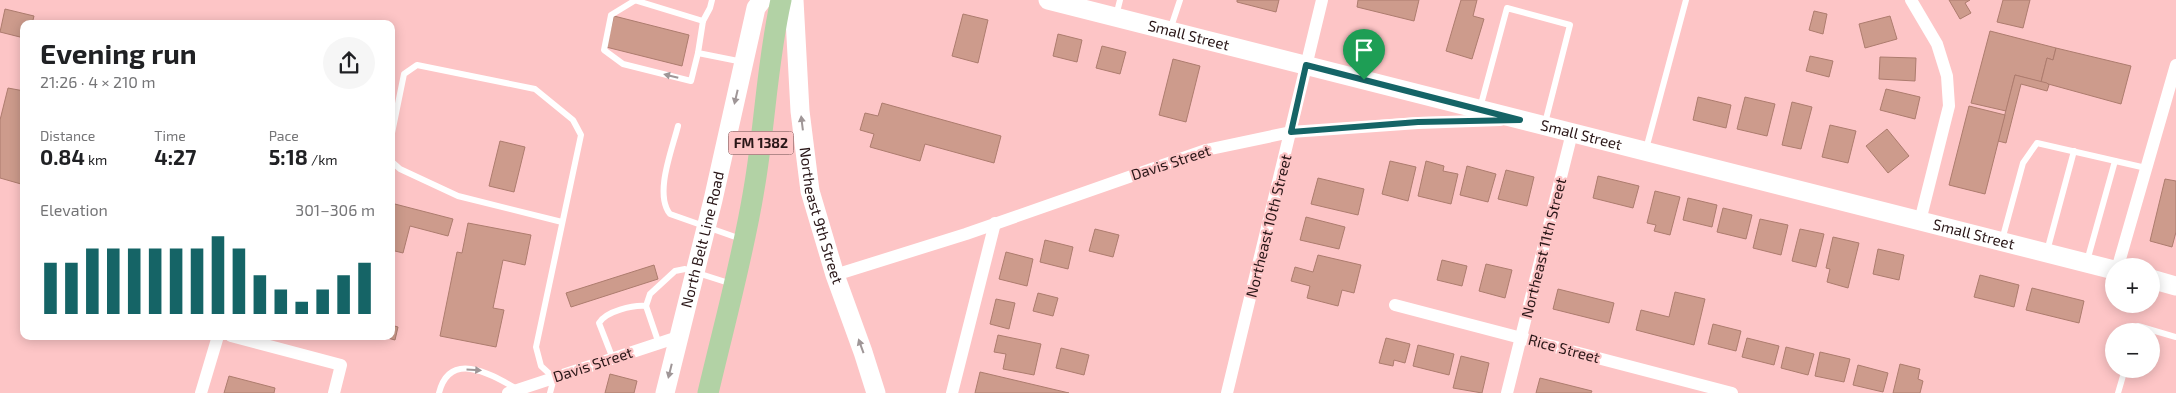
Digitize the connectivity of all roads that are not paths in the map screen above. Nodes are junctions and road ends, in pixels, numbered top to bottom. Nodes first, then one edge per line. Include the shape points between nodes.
1 (712, 0) edge
2 (762, 0) edge
3 (781, 0) edge
4 (794, 0) edge
5 (1048, 0) edge
6 (1180, 0) edge
7 (1322, 0) edge
8 (1686, 0) edge
9 (1911, 0) edge
10 (634, 1) edge
11 (1118, 9) edge
12 (703, 21) junction
13 (1170, 31) junction
14 (698, 53) junction
15 (744, 62) junction
16 (1306, 65) junction
17 (2176, 65) edge
18 (1480, 109) junction
19 (395, 118) edge
20 (1520, 120) junction
21 (678, 126) dead end
22 (1544, 126) junction
23 (1291, 132) junction
24 (1572, 133) junction
25 (1646, 151) junction
26 (2074, 151) junction
27 (2115, 161) junction
28 (395, 165) edge
29 (2146, 168) junction
30 (1920, 221) junction
31 (562, 222) junction
32 (995, 223) junction
33 (706, 227) junction
34 (745, 240) junction
35 (2002, 242) junction
36 (2046, 253) junction
37 (2120, 258) edge
38 (2087, 263) junction
39 (2105, 268) edge
40 (695, 272) junction
41 (835, 275) junction
42 (2160, 282) edge
43 (734, 284) junction
44 (2176, 286) edge
45 (1395, 305) dead end
46 (646, 306) junction
47 (2160, 332) edge
48 (678, 337) junction
49 (2176, 337) edge
50 (1522, 338) junction
51 (217, 340) edge
52 (247, 340) edge
53 (660, 344) junction
54 (613, 359) junction
55 (554, 378) junction
56 (2122, 378) edge
57 (513, 391) edge
58 (201, 393) edge
59 (334, 393) edge
60 (439, 393) edge
61 (550, 393) edge
62 (665, 393) edge
63 (708, 393) edge
64 (876, 393) edge
65 (952, 393) edge
66 (1228, 393) edge
67 (1507, 393) edge
68 (1732, 393) edge
69 (2118, 393) edge

1 - 12 lane
2 - 15 street, North Belt Line Road / FM 1382 via 756,8
3 - 34 main road, FM 1382
41 -> 4 street, Northeast 9th Street via 810,191 800,111
5 - 11 street, Small Street
6 - 13 lane
7 - 16 street, Northeast 10th Street
8 - 25 lane
9 - 30 street via 1937,44 1947,76 1949,106
10 - 12 lane
14 -> 10 lane via 691,81 623,64 604,50 611,15
11 - 13 street, Small Street
12 - 14 lane
13 - 16 street, Small Street
14 - 15 lane
15 -> 33 street, North Belt Line Road / FM 1382
16 - 18 street, Small Street
16 - 23 street, Northeast 10th Street
17 - 29 street
18 - 20 street, Small Street
18 - 22 lane via 1508,8 1570,25
19 - 31 lane via 404,74 417,65 535,89 573,120 581,135
20 - 22 street, Small Street
20 - 23 street, Davis Street via 1418,122
21 - 33 lane via 662,193 664,207 670,214
22 - 24 street, Small Street
23 - 32 street, Davis Street via 1206,150
23 - 66 street, Northeast 10th Street
24 - 25 street, Small Street
24 - 50 street, Northeast 11th Street
25 - 30 street, Small Street
26 - 27 lane
26 - 35 lane via 2037,143 2031,150 2024,163
26 - 36 lane
27 - 29 lane
27 - 38 lane
28 - 31 lane via 458,196
29 - 37 street
30 - 35 street, Small Street
31 - 55 lane via 536,347 541,366
32 - 41 street, Davis Street
32 - 65 street
33 - 34 lane
33 - 40 street, North Belt Line Road / FM 1382
34 - 43 main road, FM 1382
35 - 36 street, Small Street
36 - 38 street, Small Street
38 - 39 street, Small Street
40 - 43 lane
40 - 46 lane via 675,271 650,294
40 - 48 street, North Belt Line Road / FM 1382
64 -> 41 street, Northeast 9th Street
42 - 44 street
43 - 63 main road, FM 1382
45 - 50 street, Rice Street
46 - 53 lane
46 - 54 lane via 636,305 602,318 599,323
47 - 49 lane
48 - 53 street, Davis Street
48 -> 62 street, North Belt Line Road / FM 1382
50 - 67 street, Northeast 11th Street
50 - 68 street, Rice Street
51 - 58 street
52 - 59 street via 341,365
53 - 54 street, Davis Street
54 - 55 street, Davis Street
55 - 57 street, Davis Street
55 - 61 lane
56 - 69 lane
60 -> 57 lane via 446,376 469,368 484,370

